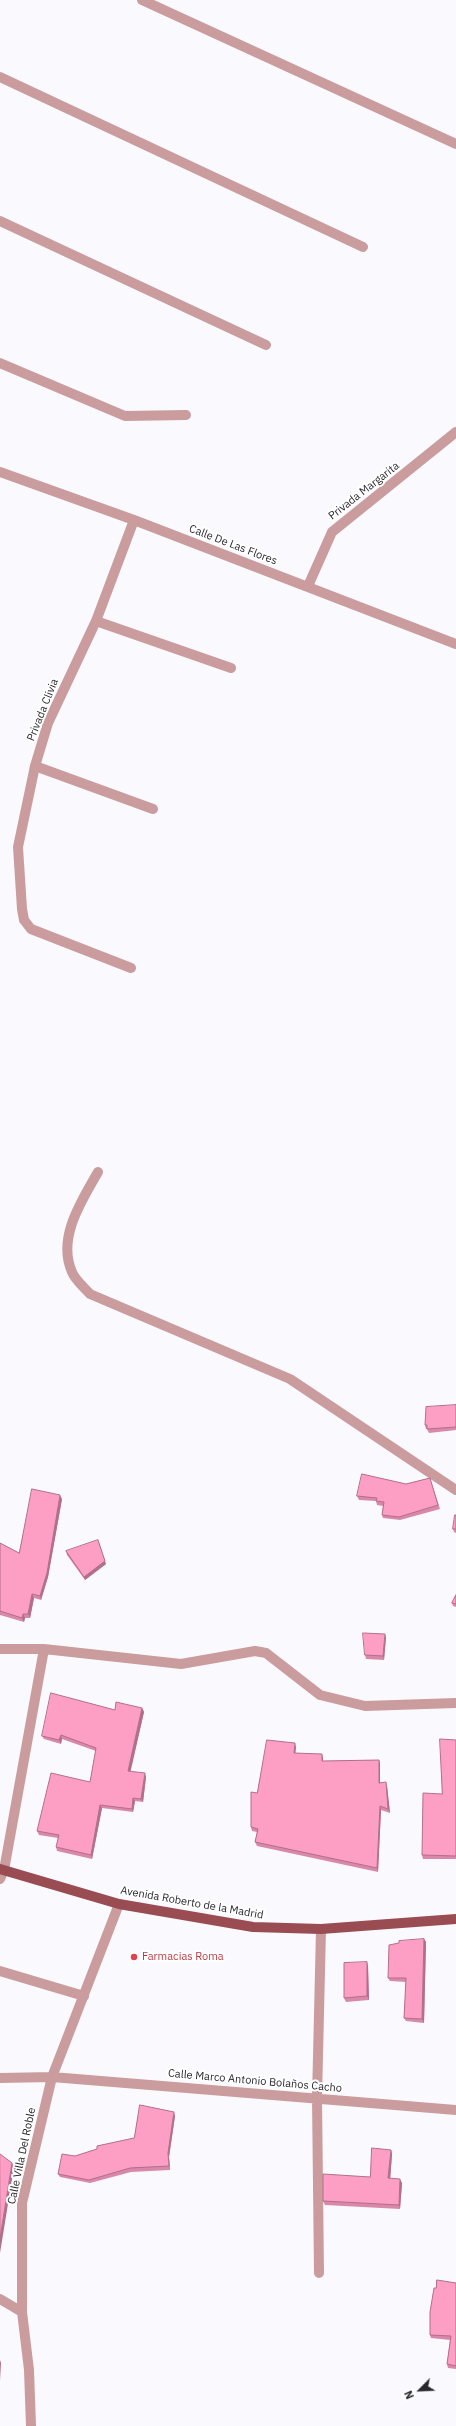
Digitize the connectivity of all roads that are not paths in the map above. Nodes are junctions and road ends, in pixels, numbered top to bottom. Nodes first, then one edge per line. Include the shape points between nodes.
1 (142, 0) edge
2 (0, 77) edge
3 (456, 144) edge
4 (0, 220) edge
5 (363, 247) dead end
6 (266, 345) dead end
7 (0, 363) edge
8 (186, 415) dead end
9 (456, 432) edge
10 (0, 472) edge
11 (134, 520) junction
12 (308, 586) junction
13 (96, 621) junction
14 (456, 644) edge
15 (231, 668) dead end
16 (35, 766) junction
17 (153, 809) dead end
18 (131, 968) dead end
19 (98, 1172) dead end
20 (456, 1490) edge
21 (0, 1649) edge
22 (44, 1649) junction
23 (456, 1703) edge
24 (1, 1873) edge
25 (119, 1904) junction
26 (456, 1919) edge
27 (321, 1929) junction
28 (0, 1971) edge
29 (84, 1996) junction
30 (52, 2077) junction
31 (0, 2078) edge
32 (317, 2098) junction
33 (456, 2110) edge
34 (319, 2273) dead end
35 (0, 2299) edge
36 (22, 2312) junction
37 (31, 2426) edge

1 - 3 street
2 - 5 street
4 - 6 street
7 - 8 street via 125,416
9 - 12 street, Privada Margarita via 332,532 324,545
10 - 11 street, Calle De Las Flores
11 - 12 street, Calle De Las Flores
11 - 13 street, Privada Clivia
12 - 14 street, Calle De Las Flores
13 - 15 street
13 - 16 street, Privada Clivia via 48,723
16 - 17 street
16 - 18 street, Privada Clivia via 18,847 24,920 31,929
19 - 20 street via 76,1210 66,1250 72,1274 90,1294 290,1379
21 - 22 street
22 - 23 street via 181,1664 255,1651 266,1653 320,1695 365,1706
22 - 24 street
24 - 25 main road, Avenida Roberto de la Madrid
25 - 27 main road, Avenida Roberto de la Madrid via 253,1927
25 - 29 street, Calle Villa Del Roble
26 - 27 main road, Avenida Roberto de la Madrid
27 - 32 street
28 - 29 street
29 - 30 street, Calle Villa Del Roble
30 - 31 street, Calle Marco Antonio Bolaños Cacho
30 - 32 street, Calle Marco Antonio Bolaños Cacho
30 - 36 street, Calle Villa Del Roble via 22,2203
32 - 33 street, Calle Marco Antonio Bolaños Cacho
32 - 34 street
35 - 36 street
36 - 37 street, Calle Villa Del Roble via 29,2370

